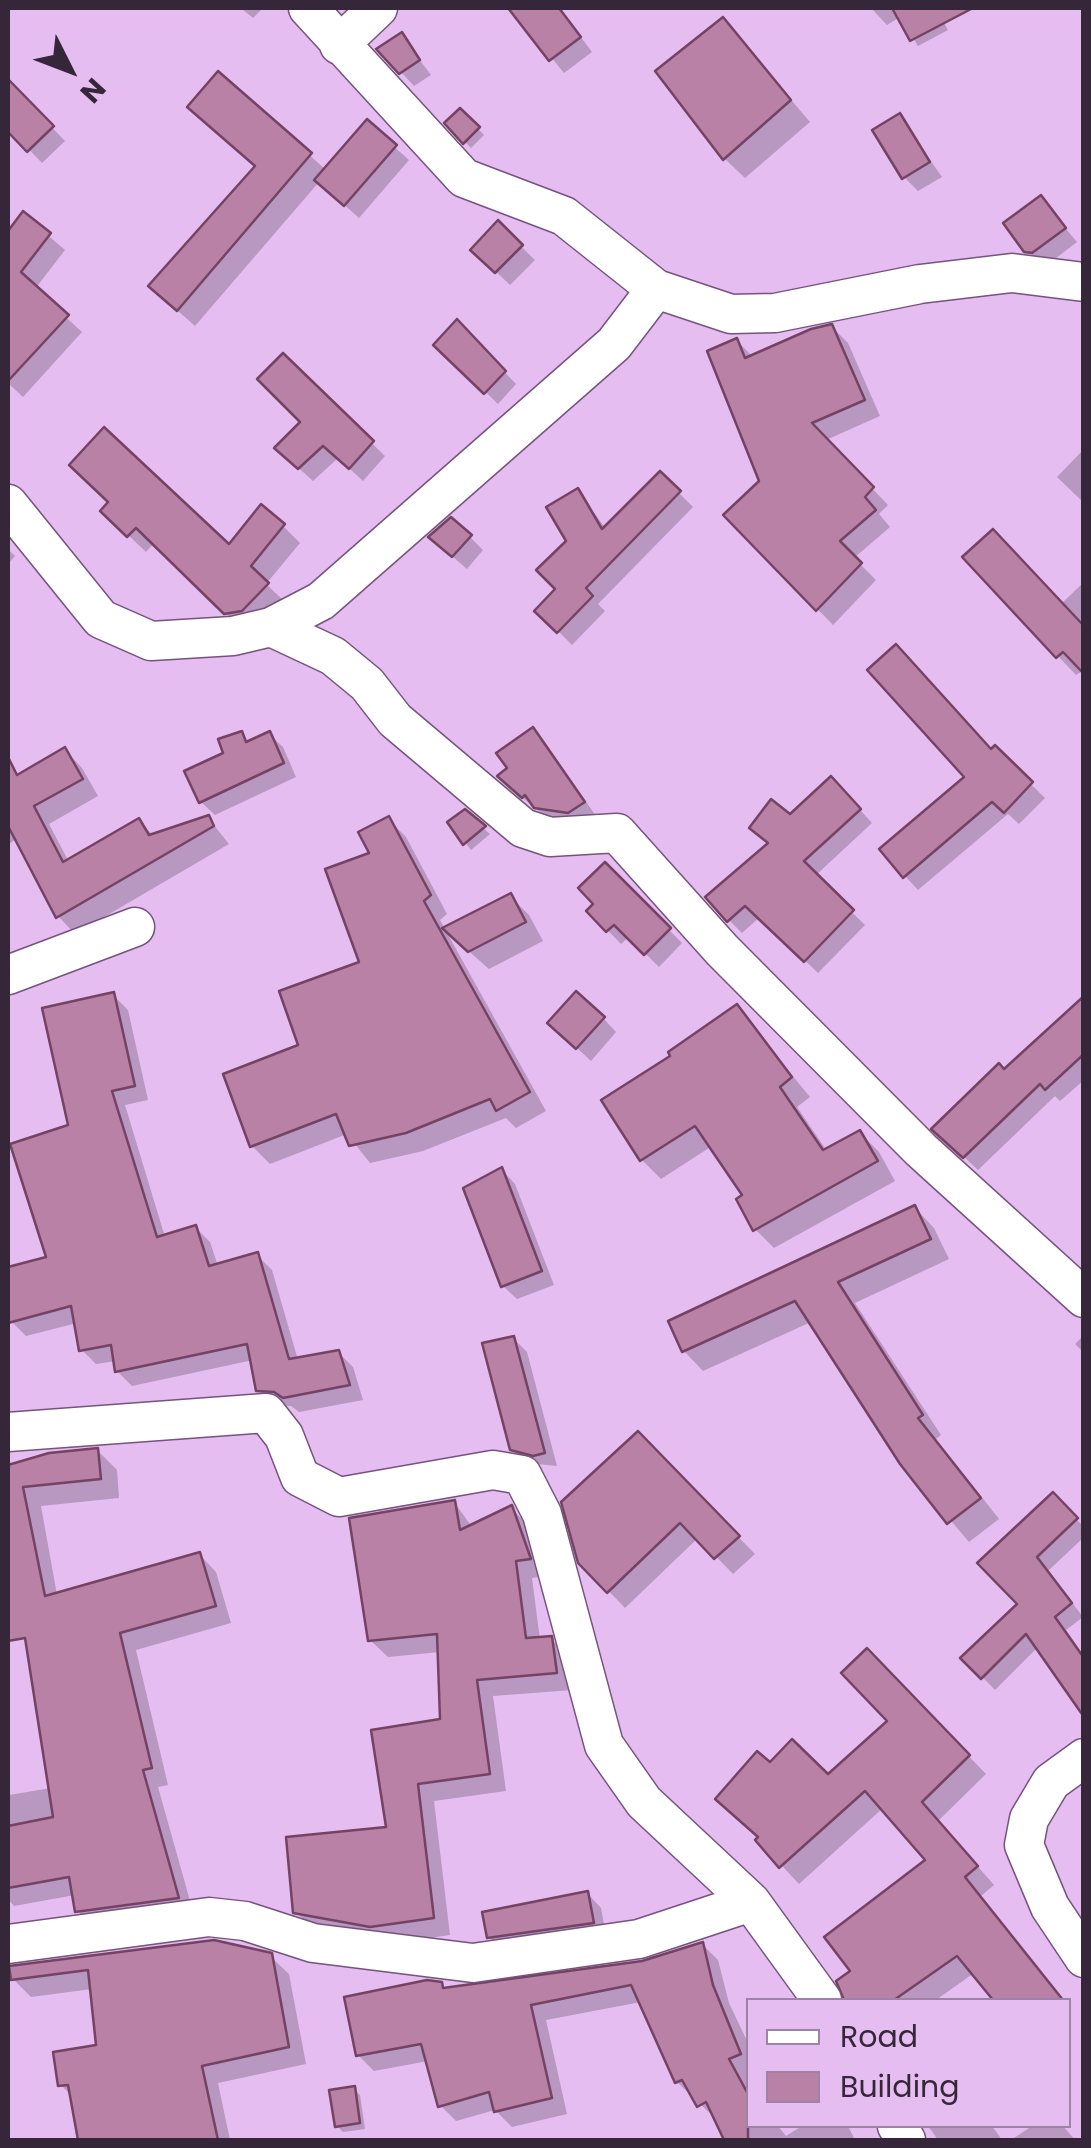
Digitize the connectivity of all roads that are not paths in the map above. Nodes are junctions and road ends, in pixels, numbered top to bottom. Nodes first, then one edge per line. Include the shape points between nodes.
1 (308, 8) edge
2 (378, 8) edge
3 (340, 46) junction
4 (1084, 282) edge
5 (656, 289) junction
6 (8, 504) edge
7 (271, 628) junction
8 (135, 927) dead end
9 (8, 975) edge
10 (1084, 1298) edge
11 (8, 1432) edge
12 (1084, 1758) edge
13 (751, 1902) junction
14 (8, 1944) edge
15 (1084, 1958) edge
16 (821, 1998) edge

1 - 3 street
2 - 3 street
3 - 5 street via 464,178 564,216
4 - 5 street via 1012,273 775,313 731,314
5 - 7 street via 614,344 321,601
6 - 7 street via 101,619 151,641
7 - 10 street via 333,656 395,720 523,828 550,838 618,833 722,950 921,1150
8 - 9 street
11 - 13 street via 266,1413 284,1436 300,1477 339,1497 493,1470 522,1475 542,1514 604,1745 644,1802
12 - 15 street via 1051,1782 1029,1820 1024,1846 1050,1907
13 - 14 street via 638,1939 473,1963 313,1943 209,1917
13 - 16 street

